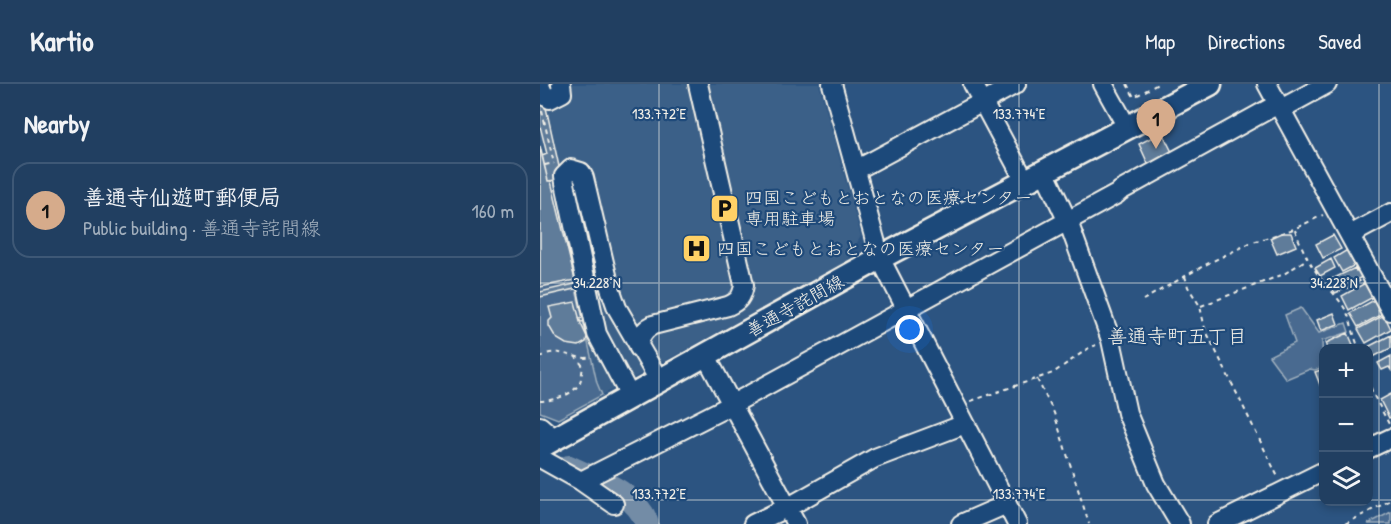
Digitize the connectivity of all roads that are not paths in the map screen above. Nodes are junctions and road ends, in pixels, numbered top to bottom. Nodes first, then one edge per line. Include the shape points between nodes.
1 (561, 84) edge
2 (698, 84) edge
3 (973, 84) edge
4 (1016, 84) edge
5 (1103, 84) edge
6 (1210, 84) edge
7 (1267, 84) edge
8 (1327, 84) edge
9 (833, 85) edge
10 (542, 87) edge
11 (982, 102) junction
12 (1279, 107) junction
13 (1128, 129) junction
14 (856, 170) junction
15 (1036, 178) junction
16 (1391, 213) edge
17 (1068, 221) junction
18 (1350, 234) junction
19 (880, 258) junction
20 (744, 285) junction
21 (610, 288) junction
22 (617, 308) junction
23 (906, 309) junction
24 (1391, 311) edge
25 (634, 340) junction
26 (599, 349) junction
27 (706, 356) junction
28 (660, 382) junction
29 (632, 398) junction
30 (731, 404) junction
31 (965, 424) junction
32 (1391, 438) edge
33 (545, 443) edge
34 (1373, 447) edge
35 (1319, 473) edge
36 (581, 481) junction
37 (614, 504) dead end
38 (1007, 504) junction
39 (787, 508) junction
40 (753, 524) edge
41 (796, 524) edge
42 (961, 524) edge
43 (1017, 524) edge
44 (1180, 524) edge
45 (1217, 524) edge

1 - 10 street via 562,93 550,99
2 - 20 street
3 - 11 street
4 - 11 street
5 - 13 street
6 - 13 main road, 善通寺詫間線
7 - 12 street
8 - 12 street
9 - 14 street
11 - 14 street
11 - 15 street
12 - 17 street
12 - 18 street
13 - 15 main road, 善通寺詫間線
14 - 19 street
15 - 17 street
15 - 19 main road, 善通寺詫間線
16 - 18 street
17 - 23 street
17 - 44 street via 1111,340 1127,413 1156,484
18 - 24 street
19 - 23 street
19 - 27 main road, 善通寺詫間線
20 - 22 street via 730,298 644,317 635,318
20 - 25 street via 737,302 653,325
21 - 22 street
21 - 26 street via 605,284 593,288
21 - 26 street via 584,178 581,172 571,170 564,176 565,183
22 - 25 street
23 - 30 street
23 - 31 street
25 - 26 street
25 - 28 street
26 - 29 street
27 - 28 main road, 善通寺詫間線
27 - 30 street
28 - 29 main road, 善通寺詫間線
29 - 33 main road, 善通寺詫間線
30 - 36 street
30 - 39 street
31 - 38 street
31 - 39 street via 875,458
32 - 34 street
33 - 36 street
35 - 45 street
36 - 37 street
38 - 42 street
38 - 43 street
39 - 40 street
39 - 41 street

